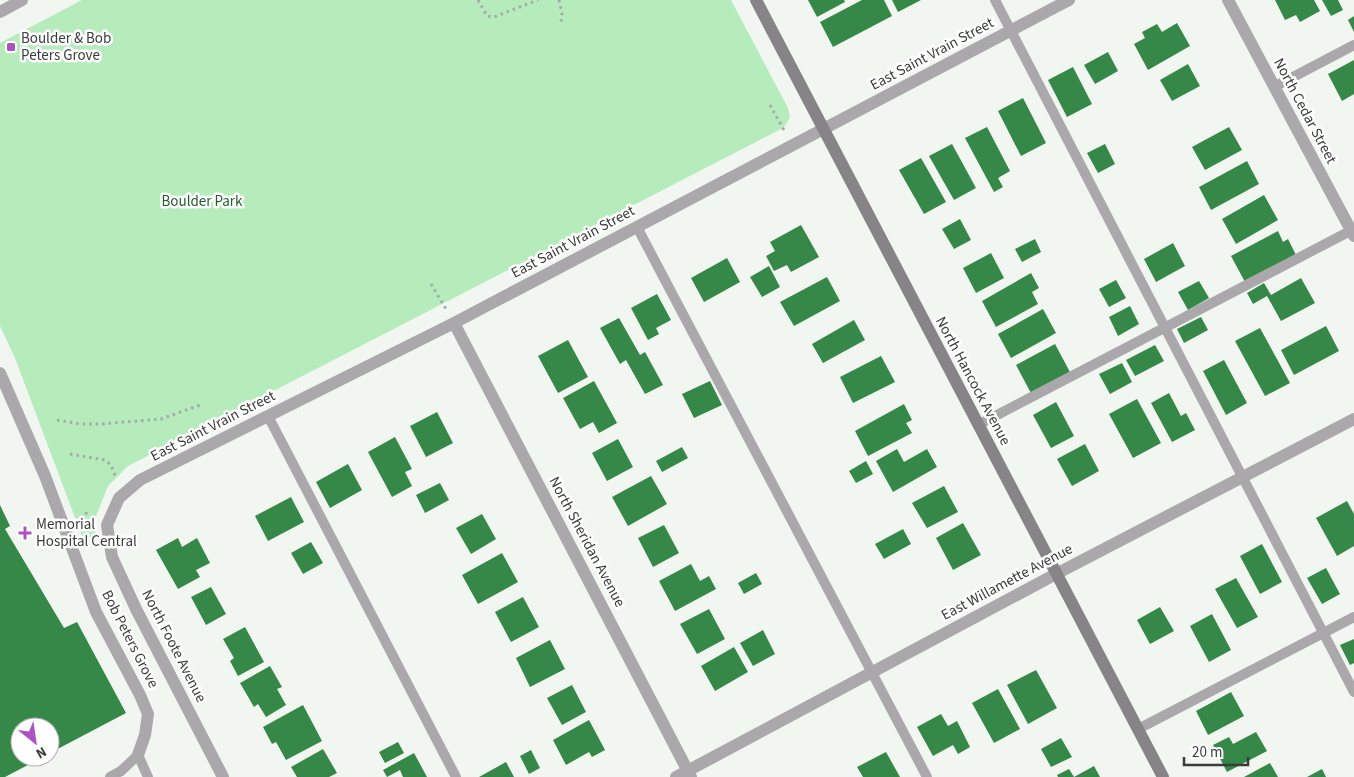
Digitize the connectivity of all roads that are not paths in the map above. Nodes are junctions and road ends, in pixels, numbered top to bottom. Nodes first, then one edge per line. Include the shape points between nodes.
1 (22, 0) edge
2 (756, 0) edge
3 (995, 0) edge
4 (1069, 0) edge
5 (1228, 0) edge
6 (0, 12) edge
7 (1011, 30) junction
8 (1354, 45) edge
9 (1274, 87) junction
10 (823, 130) junction
11 (637, 227) junction
12 (1353, 232) edge
13 (454, 323) junction
14 (1166, 328) junction
15 (0, 373) edge
16 (268, 416) junction
17 (1354, 419) edge
18 (978, 426) junction
19 (1244, 477) junction
20 (107, 525) joint
21 (1056, 574) junction
22 (1354, 617) edge
23 (1323, 633) junction
24 (872, 672) junction
25 (1354, 692) edge
26 (1138, 729) junction
27 (138, 755) junction
28 (690, 774) edge
29 (110, 777) edge
30 (148, 777) edge
31 (223, 777) edge
32 (456, 777) edge
33 (676, 777) edge
34 (927, 777) edge
35 (1163, 777) edge

1 - 6 street
2 - 10 main road, North Hancock Avenue
3 - 7 lane
4 - 7 street, East Saint Vrain Street
5 - 9 street, North Cedar Street
7 - 10 street, East Saint Vrain Street
7 - 14 lane
8 - 9 lane
9 - 12 street, North Cedar Street
10 - 11 street, East Saint Vrain Street
10 - 18 main road, North Hancock Avenue
11 - 13 street, East Saint Vrain Street
11 - 24 lane
12 - 14 lane
13 - 16 street, East Saint Vrain Street
13 - 28 street, North Sheridan Avenue
14 - 18 lane
14 - 19 lane
15 - 27 street, Bob Peters Grove via 45,476 96,612 148,714
16 - 20 street, East Saint Vrain Street via 140,480 119,498
16 - 32 lane
17 - 19 street, East Willamette Avenue
18 - 21 main road, North Hancock Avenue
19 - 21 street, East Willamette Avenue
19 - 23 lane
20 - 31 street, North Foote Avenue via 112,557
21 - 24 street, East Willamette Avenue
21 - 26 main road, North Hancock Avenue
22 - 23 lane
23 - 25 lane
23 - 26 lane
24 - 28 street, East Willamette Avenue
24 - 34 lane
26 - 35 main road, North Hancock Avenue
27 - 29 lane via 121,772
27 - 30 lane
28 - 33 street, East Willamette Avenue

